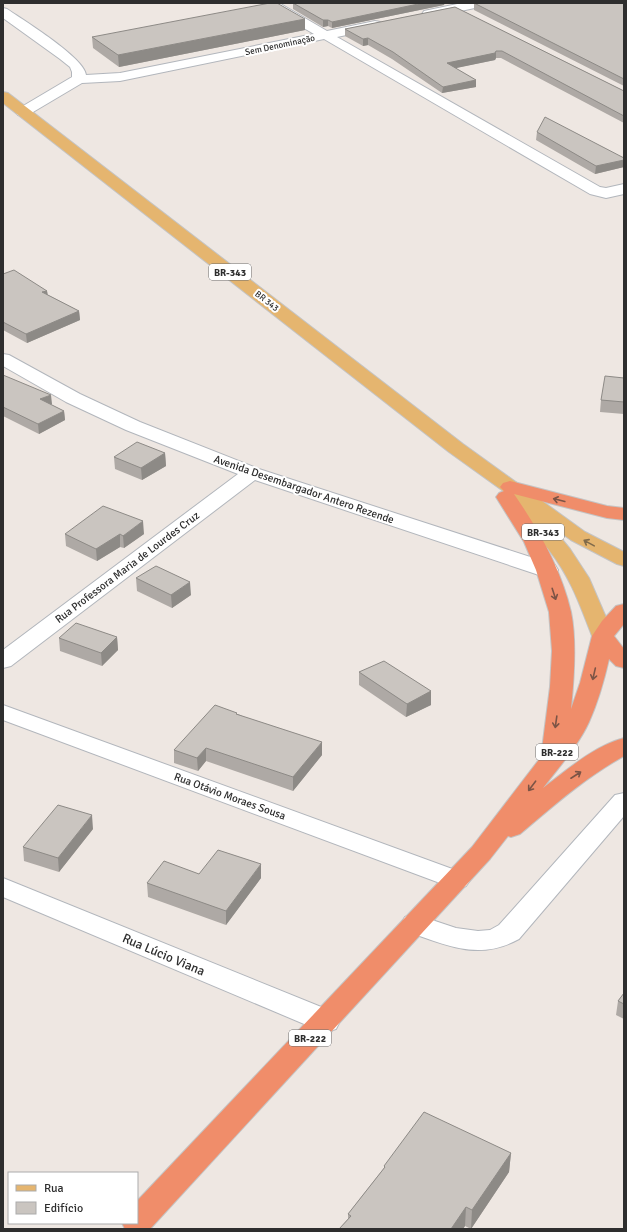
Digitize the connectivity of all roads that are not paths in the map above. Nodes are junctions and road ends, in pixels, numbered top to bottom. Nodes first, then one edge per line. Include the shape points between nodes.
1 (270, 3) edge
2 (480, 3) edge
3 (451, 5) edge
4 (3, 12) edge
5 (418, 16) edge
6 (477, 18) edge
7 (387, 22) edge
8 (326, 35) junction
9 (80, 79) junction
10 (3, 96) edge
11 (24, 112) junction
12 (624, 190) edge
13 (6, 365) edge
14 (252, 473) junction
15 (508, 492) junction
16 (624, 514) edge
17 (624, 560) edge
18 (547, 570) junction
19 (624, 611) edge
20 (603, 636) junction
21 (3, 661) edge
22 (624, 661) edge
23 (3, 712) edge
24 (624, 746) edge
25 (552, 758) junction
26 (624, 801) edge
27 (481, 853) junction
28 (457, 880) junction
29 (3, 887) edge
30 (414, 924) junction
31 (326, 1022) junction
32 (138, 1220) edge

1 - 8 street
2 - 3 street
3 - 5 street
3 - 6 street
4 - 9 street via 65,56 75,65
7 - 8 street, Sem Denominação
8 - 9 street, Sem Denominação via 120,77
8 - 12 street via 596,191
9 - 11 street
10 - 11 main road, BR 343 / BR-343
11 - 15 main road, BR 343 / BR-343 via 456,448
13 - 14 street, Avenida Desembargador Antero Rezende via 134,426
14 - 18 street, Avenida Desembargador Antero Rezende
14 - 21 street, Rua Professora Maria de Lourdes Cruz
16 -> 15 highway
17 -> 15 main road, BR-343 via 578,536
15 - 18 highway
15 - 20 main road, BR-343 via 552,540 574,570
18 -> 25 highway via 560,612 563,651 562,687
19 - 20 highway, BR-222
20 - 22 highway, BR-343
20 -> 25 highway, BR-222 via 586,703 577,723
23 - 28 street, Rua Otávio Moraes Sousa
27 -> 24 highway, BR-222 via 566,782
25 -> 27 highway, BR-222
26 - 30 street via 509,932 497,939 464,940
27 - 28 highway, BR-222
28 - 30 highway, BR-222
29 - 31 street, Rua Lúcio Viana
30 - 31 highway, BR-222
31 - 32 highway, BR-222

